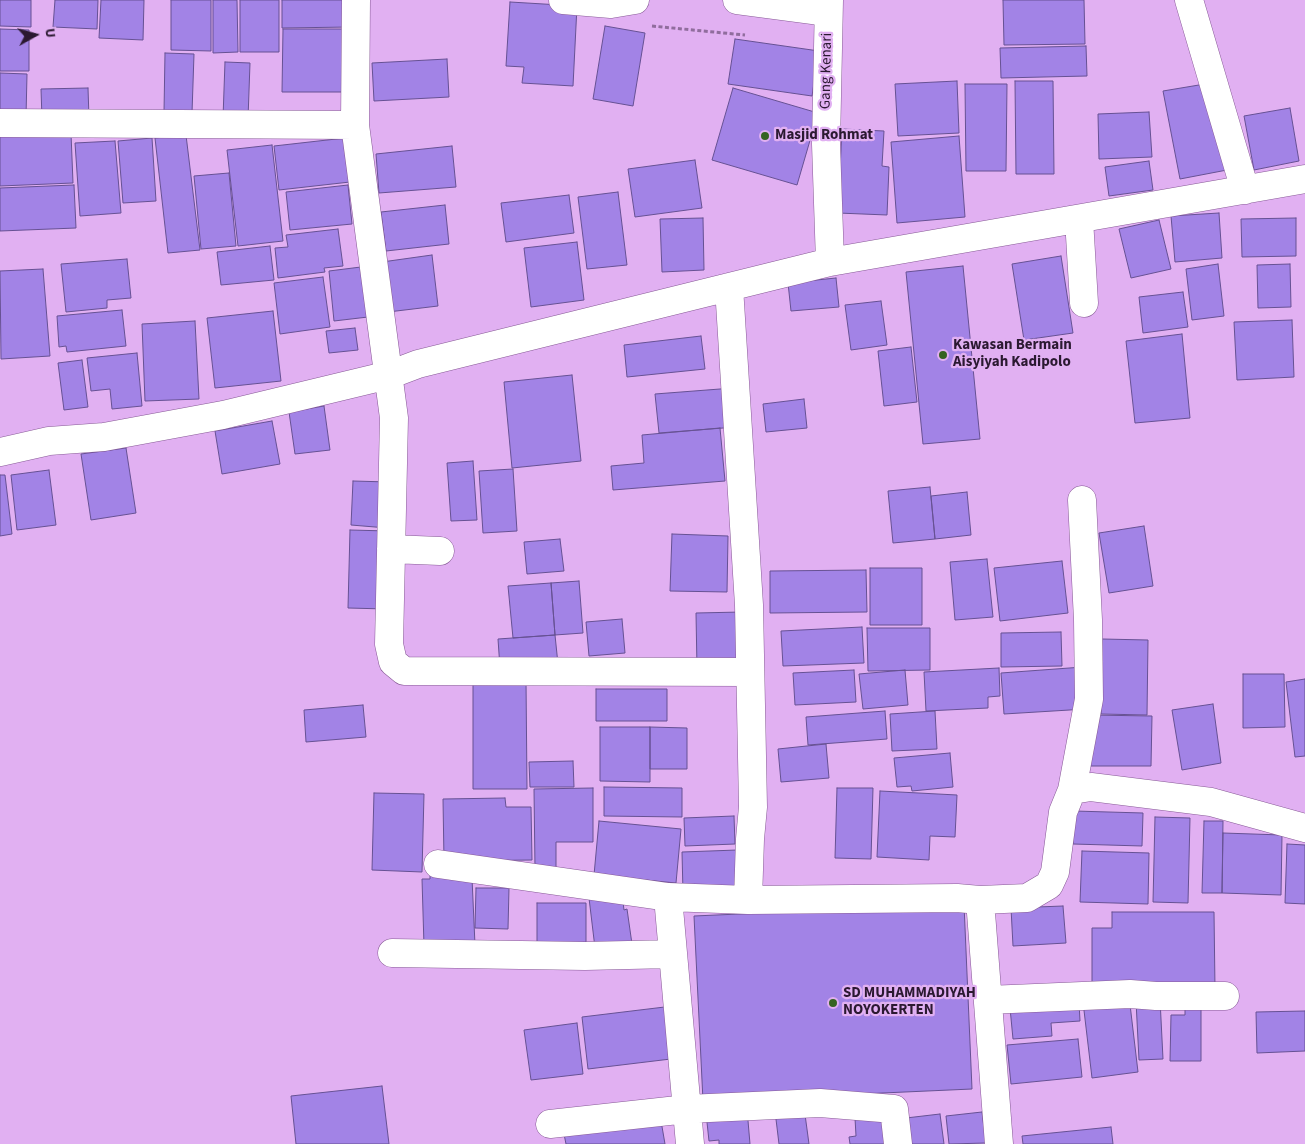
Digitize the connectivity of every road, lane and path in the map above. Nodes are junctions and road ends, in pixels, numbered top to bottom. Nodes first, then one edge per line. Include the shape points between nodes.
1 (356, 0) edge
2 (563, 0) edge
3 (737, 0) edge
4 (1189, 0) edge
5 (829, 6) edge
6 (639, 13) edge
7 (750, 36) dead end
8 (0, 123) edge
9 (355, 125) junction
10 (1305, 178) edge
11 (1245, 190) junction
12 (1079, 219) junction
13 (830, 262) junction
14 (729, 287) junction
15 (1084, 303) dead end
16 (389, 375) junction
17 (0, 452) edge
18 (1082, 500) dead end
19 (391, 549) junction
20 (440, 551) dead end
21 (750, 672) junction
22 (1072, 790) junction
23 (1305, 828) edge
24 (438, 864) dead end
25 (668, 897) junction
26 (748, 900) junction
27 (980, 900) junction
28 (392, 953) dead end
29 (672, 954) junction
30 (1225, 996) dead end
31 (988, 1000) junction
32 (687, 1109) junction
33 (550, 1124) dead end
34 (690, 1144) edge
35 (898, 1144) edge
36 (999, 1144) edge

1 - 9 street
2 - 6 street via 611,4
3 - 5 street
4 - 11 street
5 - 13 street, Gang Kenari via 826,144
6 - 7 path
8 - 9 street
9 - 16 street
10 - 11 street
11 - 12 street
12 - 13 street
12 - 15 street
13 - 14 street
14 - 16 street via 418,364
14 - 21 street via 749,605
16 - 17 street via 223,415 104,437 49,441
16 - 19 street via 394,418
18 - 22 street via 1089,698
19 - 20 street
19 - 21 street via 389,644 393,662 404,671
21 - 26 street via 753,807
22 - 23 street via 1091,787 1211,802
22 - 27 street via 1063,812 1055,872 1048,885 1027,898
24 - 25 street
25 - 26 street
25 - 29 street
26 - 27 street
27 - 31 street
28 - 29 street
29 - 32 street
30 - 31 street via 1130,994
31 - 36 street
32 - 33 street
32 - 34 street
32 - 35 street via 820,1102 894,1109

